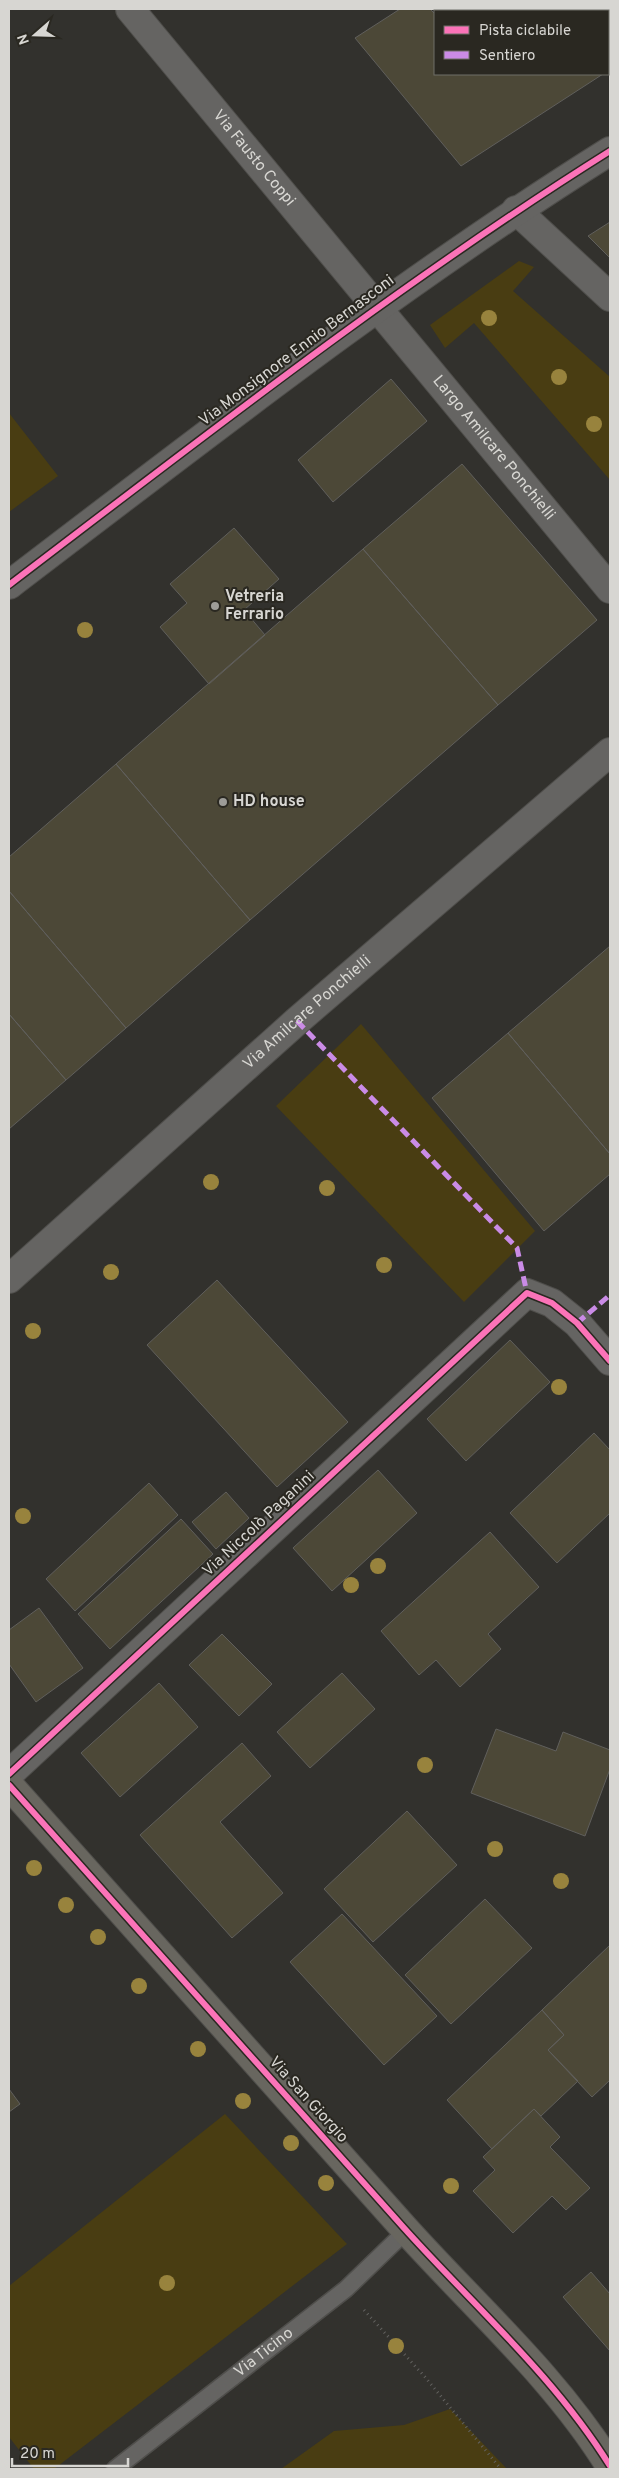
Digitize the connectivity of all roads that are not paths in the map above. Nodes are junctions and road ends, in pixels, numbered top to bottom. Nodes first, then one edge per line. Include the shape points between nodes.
1 (130, 9) edge
2 (610, 151) edge
3 (516, 210) junction
4 (610, 297) edge
5 (378, 307) junction
6 (9, 584) edge
7 (610, 589) edge
8 (610, 752) edge
9 (9, 1278) edge
10 (610, 1361) edge
11 (9, 1774) edge
12 (9, 1785) edge
13 (406, 2231) junction
14 (589, 2432) junction
15 (610, 2454) edge
16 (610, 2466) edge
17 (115, 2469) edge

1 - 5 street, Via Fausto Coppi
2 - 3 street, Via Monsignore Ennio Bernasconi
3 - 4 street
3 - 5 street, Via Monsignore Ennio Bernasconi
5 - 6 street, Via Monsignore Ennio Bernasconi
5 - 7 street, Largo Amilcare Ponchielli
8 - 9 street, Via Amilcare Ponchielli via 297,1022
10 - 11 street, Via Niccolò Paganini via 577,1323 552,1303 527,1293
12 - 13 street, Via San Giorgio
13 - 14 street, Via San Giorgio via 500,2330
13 - 17 lane, Via Ticino via 346,2289
14 - 15 street, Via San Giorgio
14 - 16 street, Via San Giorgio

